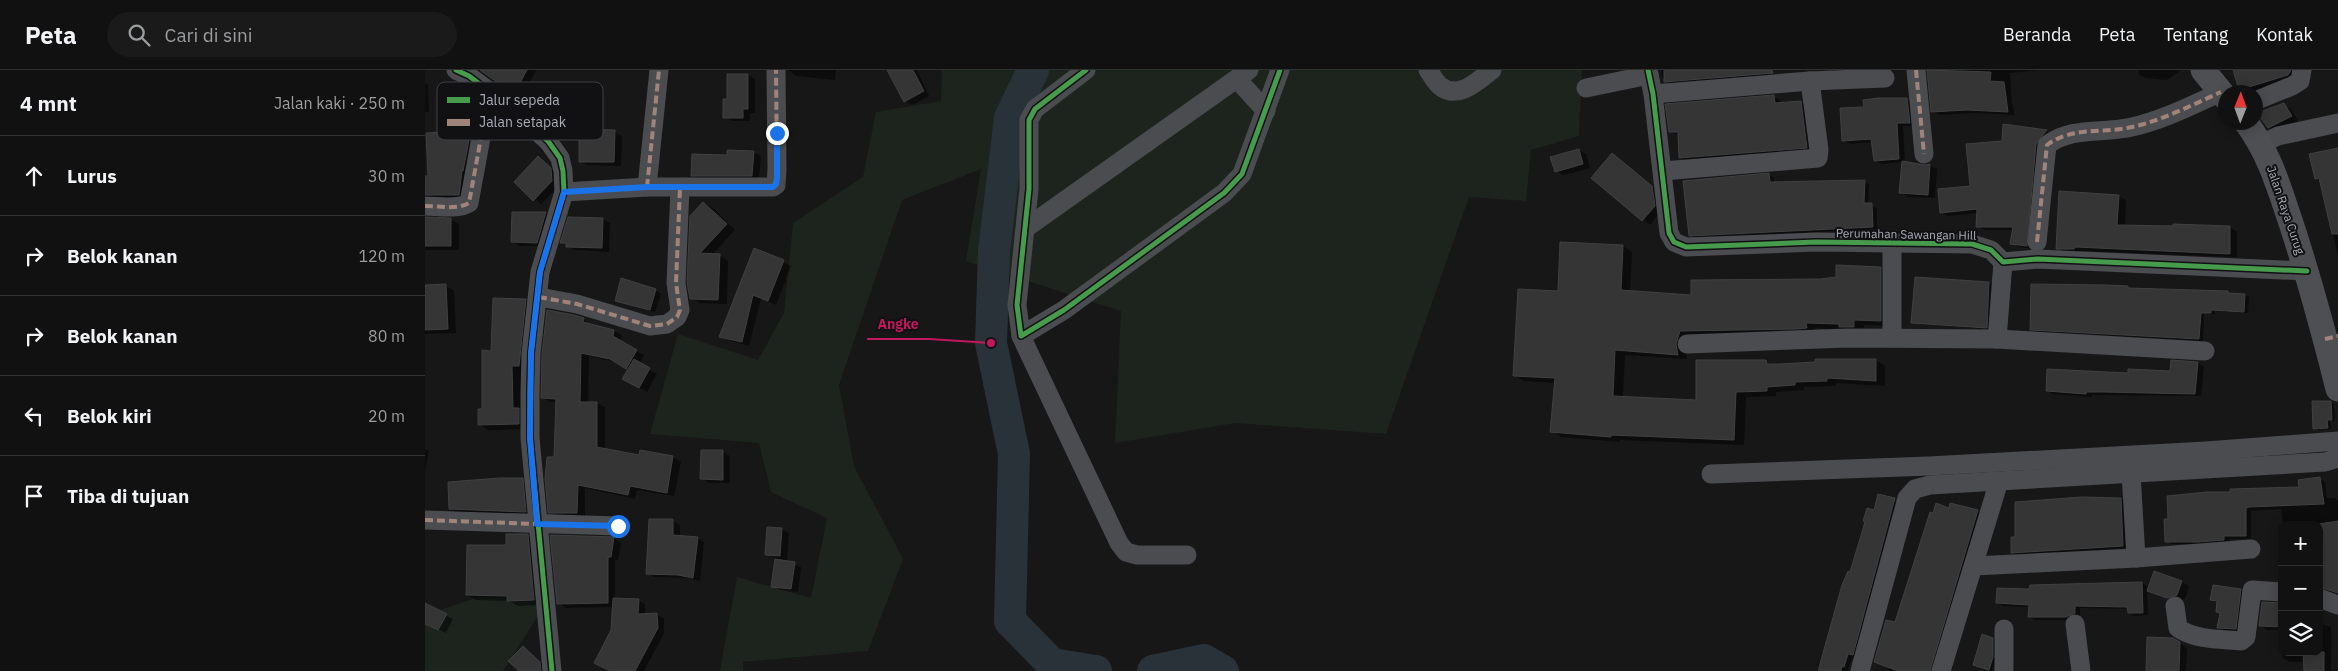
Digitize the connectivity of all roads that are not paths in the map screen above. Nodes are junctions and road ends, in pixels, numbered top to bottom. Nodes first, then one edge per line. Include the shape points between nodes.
1 (456, 70) edge
2 (659, 70) edge
3 (776, 70) edge
4 (1086, 70) edge
5 (1280, 70) edge
6 (1428, 70) edge
7 (1492, 70) edge
8 (1916, 70) edge
9 (2203, 70) edge
10 (2302, 70) edge
11 (1649, 72) edge
12 (1243, 74) edge
13 (1885, 78) dead end
14 (1810, 81) junction
15 (476, 82) edge
16 (1586, 88) dead end
17 (2218, 89) edge
18 (1653, 94) junction
19 (2218, 97) edge
20 (2263, 98) edge
21 (1266, 111) junction
22 (2338, 123) edge
23 (2251, 130) edge
24 (481, 140) edge
25 (547, 140) edge
26 (2261, 144) junction
27 (1924, 154) dead end
28 (1663, 171) junction
29 (647, 187) junction
30 (680, 188) junction
31 (564, 192) junction
32 (425, 206) edge
33 (1026, 228) junction
34 (2037, 242) dead end
35 (1892, 244) junction
36 (2003, 262) junction
37 (2307, 271) junction
38 (539, 296) junction
39 (1021, 336) junction
40 (2332, 337) edge
41 (1892, 338) junction
42 (1997, 339) junction
43 (1687, 344) dead end
44 (2205, 351) dead end
45 (2338, 389) edge
46 (2338, 440) edge
47 (2338, 458) edge
48 (2131, 473) junction
49 (1711, 474) dead end
50 (1999, 481) junction
51 (425, 520) edge
52 (537, 524) junction
53 (618, 526) dead end
54 (2251, 549) dead end
55 (1187, 555) dead end
56 (2136, 558) junction
57 (1973, 566) junction
58 (2278, 592) edge
59 (2323, 599) edge
60 (2338, 605) edge
61 (2175, 606) dead end
62 (2075, 624) dead end
63 (2004, 629) dead end
64 (552, 671) edge
65 (1860, 671) edge
66 (1941, 671) edge
67 (2004, 671) edge
68 (2081, 671) edge

1 - 15 street
2 - 29 street
3 - 30 street via 776,184 769,188
4 - 33 street via 1035,109 1029,120
5 - 21 street
6 - 7 street via 1441,87 1453,91 1465,90
8 - 27 street
9 - 17 main road
10 - 20 street via 2300,80 2292,86
11 - 16 street
11 - 18 street, Perumahan Sawangan Hill
12 - 21 street
12 - 33 street
13 - 14 street
14 - 18 street
14 - 28 street via 1818,158
18 - 28 street, Perumahan Sawangan Hill
19 - 34 street via 2131,127 2069,134 2047,145
21 - 39 street via 1242,174 1224,193 1064,310
22 - 26 street via 2278,136
23 - 26 main road, Jalan Raya Curug
24 - 32 street via 469,203 455,207
25 - 31 street via 559,158
26 - 37 main road, Jalan Raya Curug
28 - 35 street, Perumahan Sawangan Hill via 1669,233 1674,242 1686,248 1816,242
29 - 30 street
29 - 31 street
30 - 38 street via 676,283 680,310 672,321 650,326
31 - 38 street via 540,272
33 - 39 street via 1017,305
35 - 36 street, Perumahan Sawangan Hill via 1972,244 1991,250
35 - 41 street
36 - 37 street via 2038,259
36 - 42 street
37 - 40 main road, Jalan Raya Curug
38 - 52 street via 531,353 530,411
39 - 55 street via 1119,543 1126,552 1137,555
40 - 45 main road, Jalan Raya Curug
41 - 42 street
41 - 43 street
42 - 44 street
46 - 49 street via 2206,451
47 - 48 street via 2325,462
48 - 50 street
48 - 56 street
50 - 57 street
50 - 65 street via 1930,485 1915,489 1907,498
51 - 52 street
52 - 53 street
52 - 64 street
54 - 56 street
56 - 57 street
57 - 66 street
58 - 61 street via 2252,590 2246,637 2241,641 2198,637 2183,632 2178,628
59 - 60 street
62 - 68 street
63 - 67 street

